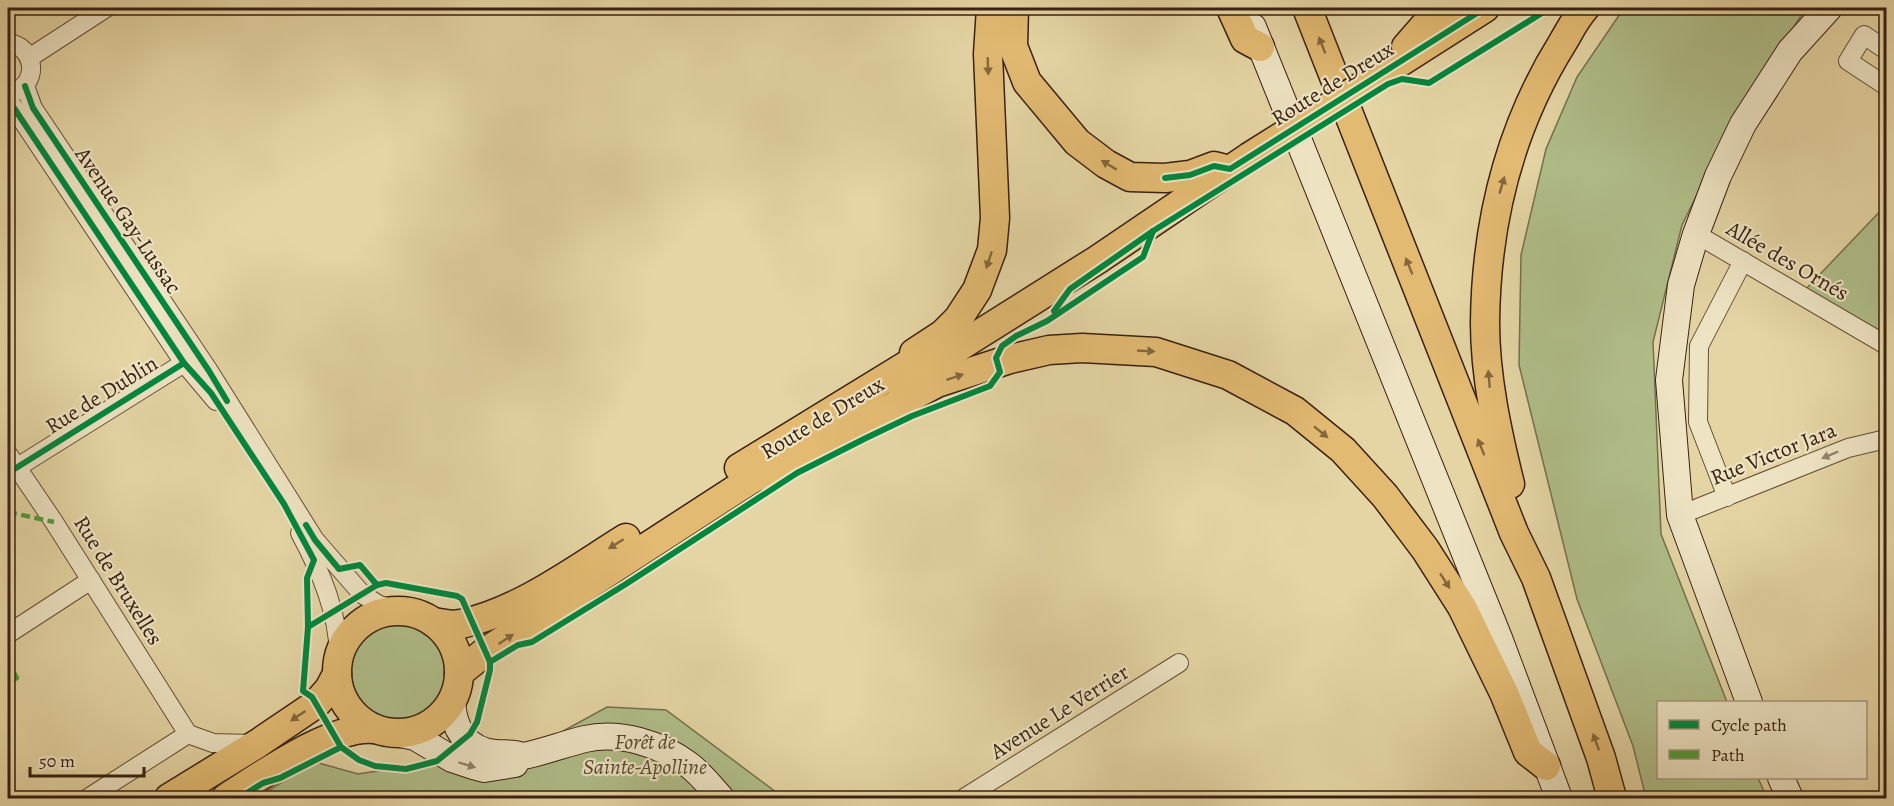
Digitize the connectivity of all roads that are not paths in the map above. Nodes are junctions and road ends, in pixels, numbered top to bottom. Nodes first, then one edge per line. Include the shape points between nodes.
1 (106, 8) edge
2 (991, 8) edge
3 (1014, 8) edge
4 (1231, 8) edge
5 (1245, 8) edge
6 (1307, 8) edge
7 (1440, 8) edge
8 (1485, 8) edge
9 (1585, 8) edge
10 (1829, 8) edge
11 (8, 43) edge
12 (1260, 47) junction
13 (1887, 50) edge
14 (29, 58) junction
15 (1380, 75) junction
16 (25, 86) junction
17 (1887, 86) edge
18 (8, 93) edge
19 (8, 99) edge
20 (1239, 163) junction
21 (1204, 186) junction
22 (1696, 234) junction
23 (1743, 261) junction
24 (1887, 345) edge
25 (184, 363) junction
26 (843, 405) junction
27 (1887, 439) edge
28 (11, 465) edge
29 (753, 478) junction
30 (1727, 497) junction
31 (1680, 515) junction
32 (1536, 579) junction
33 (91, 580) junction
34 (404, 611) junction
35 (433, 622) junction
36 (8, 634) edge
37 (1179, 663) dead end
38 (338, 665) junction
39 (456, 686) junction
40 (1749, 701) edge
41 (385, 731) junction
42 (188, 734) junction
43 (257, 744) junction
44 (523, 756) junction
45 (1546, 766) junction
46 (1781, 779) edge
47 (88, 798) edge
48 (170, 798) edge
49 (226, 798) edge
50 (721, 798) edge
51 (964, 798) edge
52 (1559, 798) edge
53 (1612, 798) edge
54 (1790, 798) edge

1 - 14 street
2 -> 26 main road via 988,54 995,218 987,266 968,306 943,334 858,387
20 -> 3 main road via 1165,178 1130,177 1106,164 1077,142 1027,82 1013,46
4 - 12 main road via 1245,39
5 - 12 street
32 -> 6 main road via 1514,533
7 - 15 main road
8 - 15 main road, Route de Dreux
32 -> 9 main road via 1490,392 1485,325 1487,261 1495,212 1528,106 1548,64
10 - 22 street via 1790,51 1743,124
11 - 14 street via 19,46
12 - 45 street via 1500,638
13 - 17 street via 1864,35 1848,62
14 - 16 street via 31,72
15 - 20 main road, Route de Dreux, bridge
16 - 18 street
16 - 34 street, Avenue Gay-Lussac via 33,108 209,371 315,540 362,594
19 - 25 street, Avenue Gay-Lussac
20 - 21 main road, Route de Dreux
21 - 26 main road, Route de Dreux via 1093,248
21 - 29 main road, Route de Dreux via 1097,260
22 - 23 street, Allée des Ornés
22 - 31 street via 1681,285 1669,380
23 - 24 street, Allée des Ornés
23 - 30 street via 1699,346 1698,422
25 - 28 street, Rue de Dublin
25 - 38 street, Avenue Gay-Lussac via 211,393 296,524 335,617
26 -> 35 main road, Route de Dreux via 527,600 461,624
27 -> 30 street, Rue Victor Jara via 1848,448
28 - 33 street, Rue de Bruxelles
39 -> 29 main road, Route de Dreux via 485,652
29 -> 45 main road via 786,466 937,383 1049,350 1156,352 1228,375 1295,411 1343,450 1385,496 1462,607 1528,752
30 - 31 street, Rue Victor Jara
31 - 40 street
53 -> 32 main road
33 - 36 street
33 - 42 street, Rue de Bruxelles
34 - 35 main road
34 - 38 main road via 383,613 364,622 348,637
35 - 39 main road via 452,644 457,658
37 - 51 street, Avenue Le Verrier
38 - 41 main road via 340,692 348,708 360,720
38 -> 43 main road via 329,689 316,704
39 - 41 main road via 446,710 431,723 414,731
39 - 44 street via 454,721 459,731 486,751
41 -> 44 street via 415,737 452,759 484,769 517,764
41 - 49 main road via 359,728 334,735
42 - 43 street via 213,743
42 - 47 street
43 - 48 main road
44 - 50 street via 587,738 626,738 674,755 691,766
45 - 52 street
46 - 54 street

